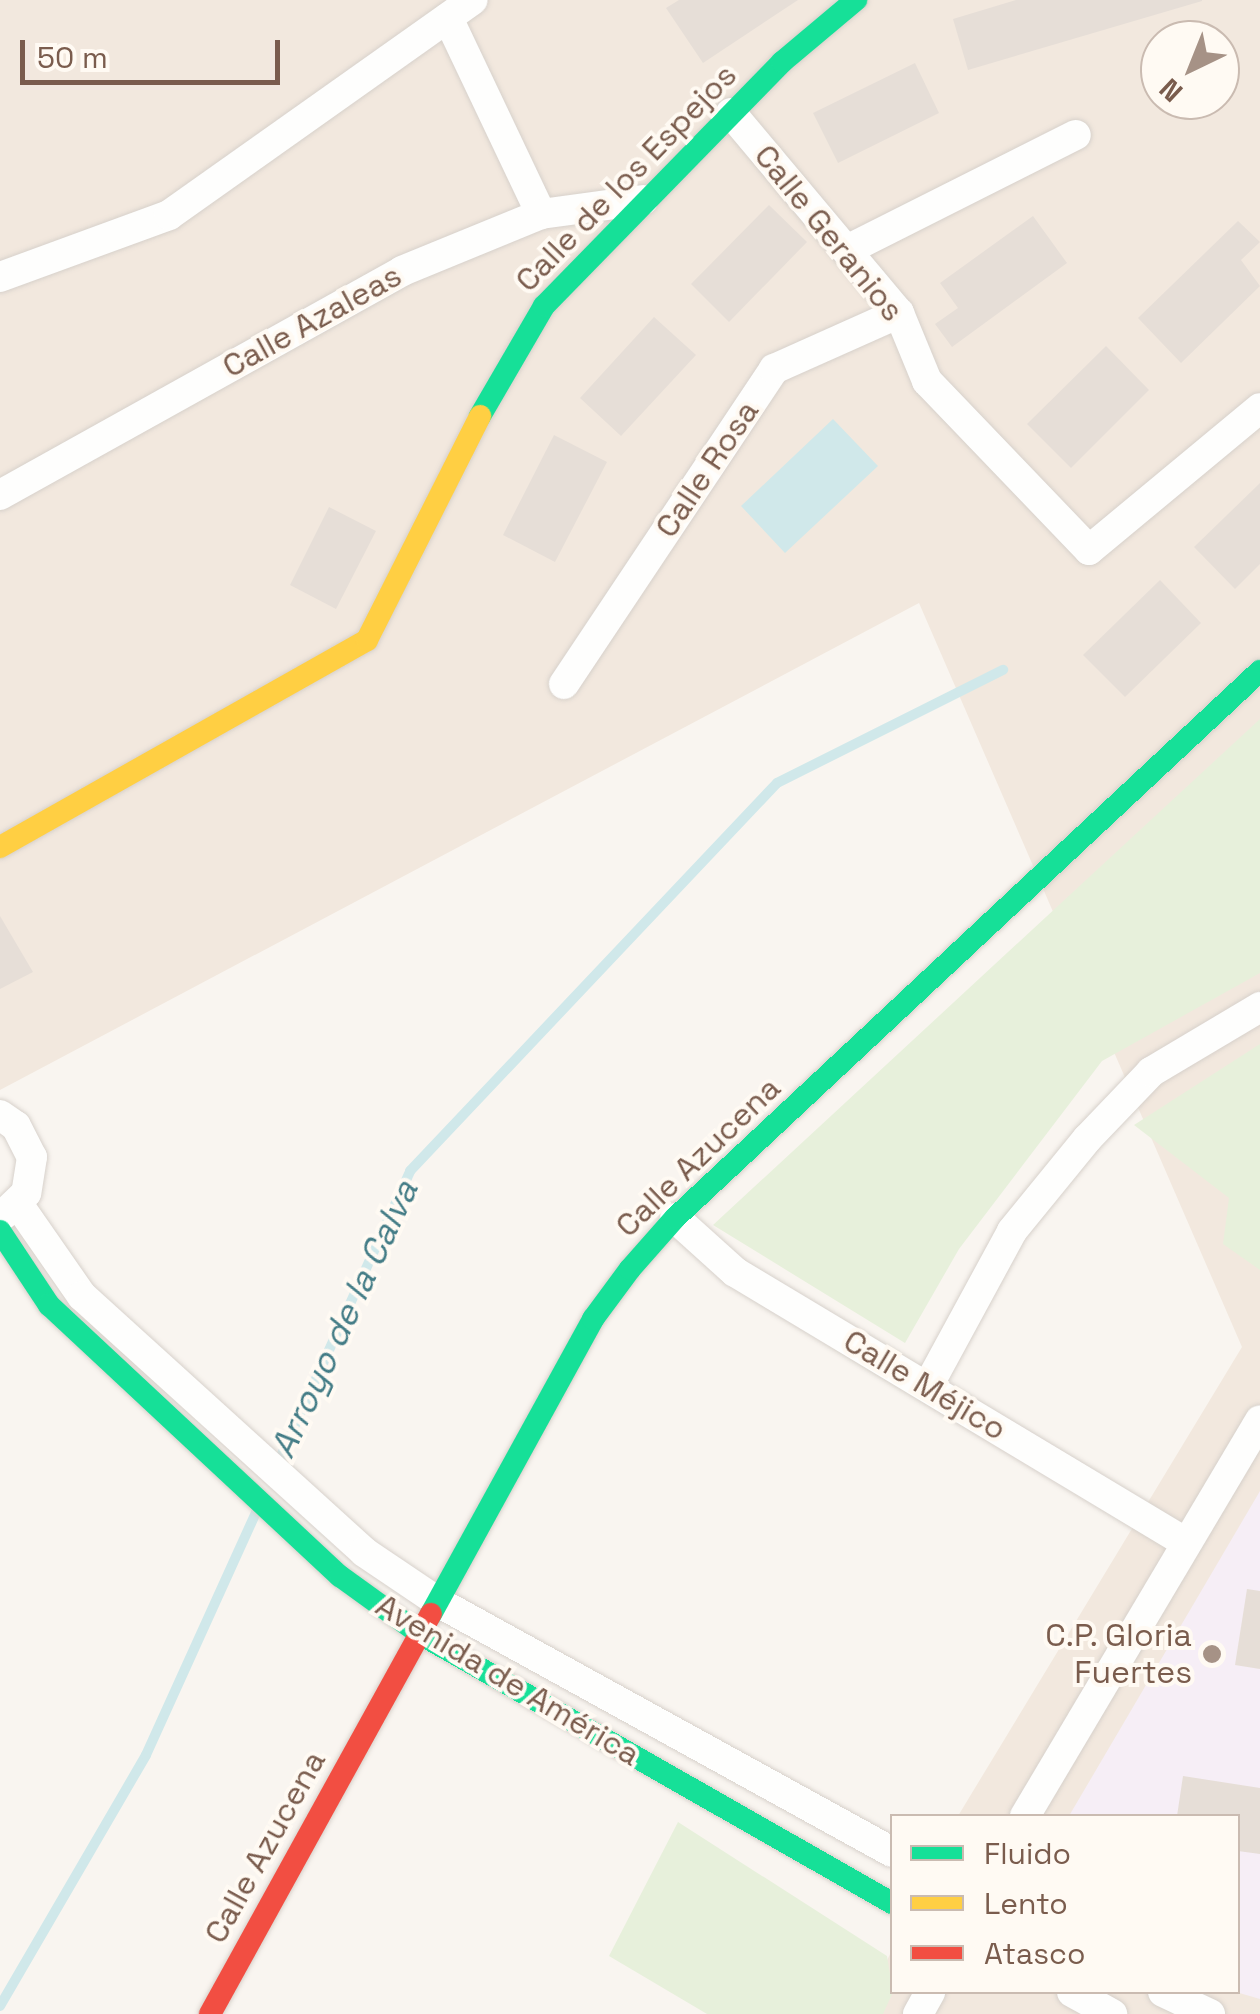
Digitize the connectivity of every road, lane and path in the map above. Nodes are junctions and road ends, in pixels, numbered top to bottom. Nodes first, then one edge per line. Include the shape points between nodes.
1 (474, 0) edge
2 (856, 0) edge
3 (448, 18) junction
4 (730, 113) junction
5 (1076, 135) dead end
6 (644, 200) junction
7 (541, 214) junction
8 (846, 250) junction
9 (0, 276) edge
10 (899, 313) junction
11 (1260, 408) edge
12 (0, 495) edge
13 (1260, 671) edge
14 (564, 684) dead end
15 (0, 847) edge
16 (1260, 1007) edge
17 (0, 1115) edge
18 (9, 1209) edge
19 (675, 1218) junction
20 (0, 1231) edge
21 (928, 1386) junction
22 (1260, 1421) edge
23 (1183, 1542) junction
24 (438, 1602) junction
25 (420, 1634) junction
26 (1026, 1814) edge
27 (890, 1851) edge
28 (890, 1902) edge
29 (1076, 1994) edge
30 (1167, 1994) edge
31 (210, 2014) edge
32 (1112, 2014) edge
33 (1210, 2014) edge

1 - 3 street
2 - 4 street, Calle de los Espejos
3 - 7 street
3 - 9 street via 169,215
4 - 6 street, Calle de los Espejos
4 - 8 street, Calle Geranios
5 - 8 street
6 - 7 street, Calle Azaleas
6 - 15 street, Calle de los Espejos via 544,306 504,368 366,640
7 - 12 street, Calle Azaleas via 402,271
8 - 10 street, Calle Geranios
10 - 11 street, Calle Geranios via 927,381 1090,550
10 - 14 street, Calle Rosa via 774,370
13 - 19 street, Calle Azucena
16 - 21 street via 1152,1072 1087,1138 1012,1231
17 - 18 street via 16,1126 32,1158
18 - 24 street, Avenida de América via 82,1296 364,1552
19 - 21 street, Calle Méjico via 735,1272
19 - 24 street, Calle Azucena via 593,1320
20 - 25 street, Avenida de América via 49,1305 340,1576
21 - 23 street, Calle Méjico
22 - 23 street
23 - 26 street
24 - 25 street, Calle Azucena
24 - 27 street, Avenida de América
25 - 28 street, Avenida de América
25 - 31 street, Calle Azucena
29 - 32 street
30 - 33 street

